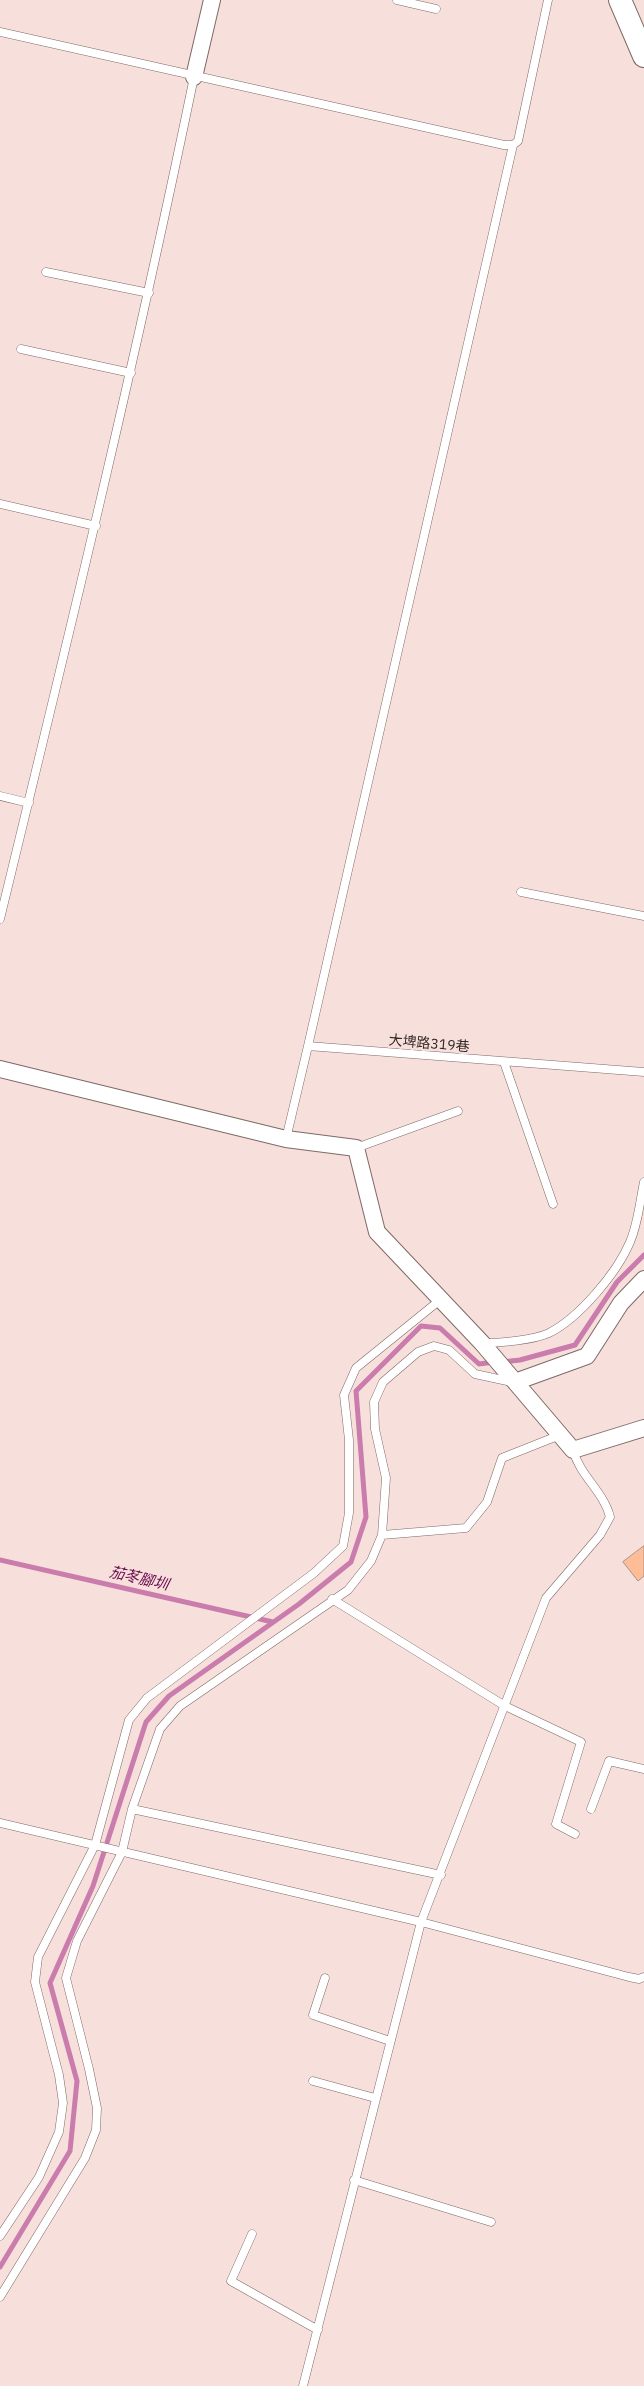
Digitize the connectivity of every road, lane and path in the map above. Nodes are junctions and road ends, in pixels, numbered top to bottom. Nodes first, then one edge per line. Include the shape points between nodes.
1 (212, 0) edge
2 (397, 0) edge
3 (548, 0) edge
4 (620, 0) edge
5 (436, 9) dead end
6 (0, 32) edge
7 (644, 56) edge
8 (194, 77) junction
9 (513, 146) junction
10 (46, 272) dead end
11 (149, 293) junction
12 (21, 349) dead end
13 (131, 373) junction
14 (0, 504) edge
15 (96, 526) junction
16 (0, 796) edge
17 (29, 803) junction
18 (521, 892) dead end
19 (0, 916) edge
20 (644, 916) edge
21 (308, 1046) junction
22 (504, 1062) junction
23 (0, 1069) edge
24 (644, 1072) edge
25 (458, 1110) dead end
26 (286, 1140) junction
27 (356, 1148) junction
28 (644, 1182) edge
29 (553, 1204) dead end
30 (644, 1278) edge
31 (440, 1300) junction
32 (482, 1343) junction
33 (515, 1382) junction
34 (644, 1428) edge
35 (560, 1435) junction
36 (573, 1450) junction
37 (382, 1535) junction
38 (332, 1600) junction
39 (505, 1706) junction
40 (644, 1770) edge
41 (132, 1809) junction
42 (591, 1809) dead end
43 (0, 1823) edge
44 (575, 1834) dead end
45 (95, 1845) junction
46 (122, 1852) junction
47 (441, 1875) junction
48 (421, 1922) junction
49 (644, 1977) edge
50 (324, 1978) dead end
51 (390, 2041) junction
52 (314, 2081) dead end
53 (375, 2098) junction
54 (354, 2180) junction
55 (492, 2222) dead end
56 (252, 2234) dead end
57 (0, 2236) edge
58 (0, 2297) edge
59 (318, 2330) junction
60 (303, 2386) edge

1 - 8 street
2 - 5 lane
3 - 9 lane via 518,141
4 - 7 main road
6 - 8 lane
8 - 9 lane
8 - 11 lane
9 - 21 lane
10 - 11 lane
11 - 13 lane
12 - 13 lane
13 - 15 lane
14 - 15 lane
15 - 17 lane
16 - 17 lane
17 - 19 lane
18 - 20 lane
21 - 22 lane, 大埤路319巷
21 - 26 lane
22 - 24 lane, 大埤路319巷
22 - 29 lane
23 - 26 street
25 - 27 lane
26 - 27 street
27 - 31 street via 377,1232
28 - 32 lane via 630,1242 612,1272 580,1310 548,1333 502,1343
30 - 33 street via 621,1303 587,1356
31 - 32 street
31 - 45 lane via 356,1368 344,1395 349,1440 349,1513 344,1546 314,1573 147,1698 129,1720
32 - 33 street
33 - 35 street
33 - 37 lane via 475,1374 449,1350 434,1346 418,1352 383,1382 374,1402 375,1429 386,1478
34 - 36 street
35 - 36 street
35 - 37 lane via 502,1458 487,1502 466,1528
36 - 39 lane via 576,1462 607,1505 610,1517 546,1598
37 - 38 lane via 370,1561 348,1590
38 - 39 lane
38 - 41 lane via 180,1706 160,1729
39 - 44 lane via 581,1742 556,1824
39 - 47 lane
40 - 42 lane via 609,1761
41 - 46 lane
41 - 47 lane
43 - 45 lane
45 - 46 lane
45 - 57 lane via 38,1957 35,1982 59,2075 63,2104 59,2132 39,2176
46 - 48 lane
46 - 58 lane via 77,1941 66,1978 97,2108 96,2130 85,2158
47 - 48 lane
48 - 49 lane via 629,1977
48 - 51 lane
50 - 51 lane via 313,2015
51 - 53 lane
52 - 53 lane
53 - 54 lane
54 - 55 lane
54 - 59 lane
56 - 59 lane via 231,2281
59 - 60 lane

